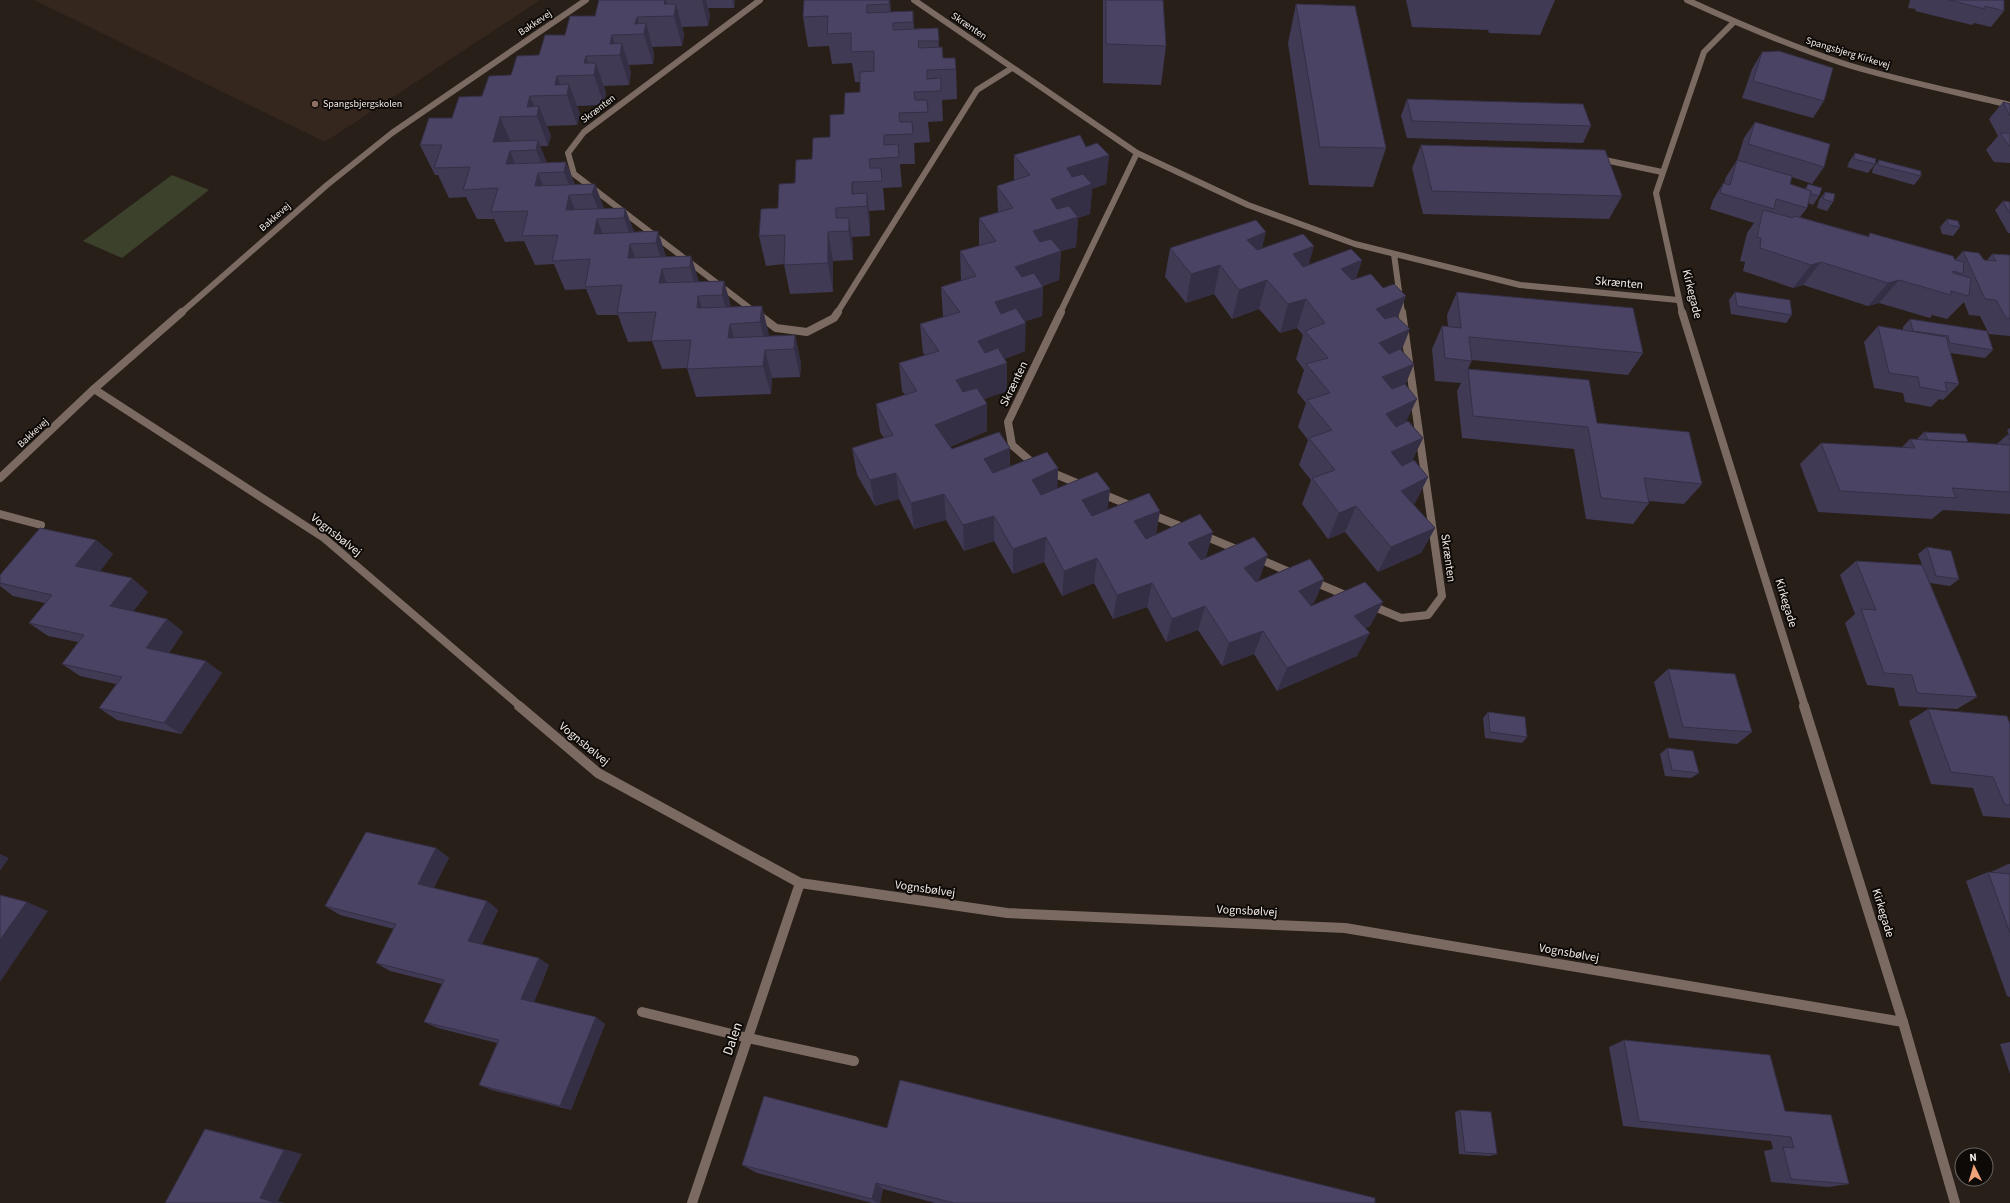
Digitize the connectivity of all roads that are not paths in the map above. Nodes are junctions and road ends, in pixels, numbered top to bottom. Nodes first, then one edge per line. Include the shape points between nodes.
1 (586, 0) edge
2 (760, 0) edge
3 (914, 0) edge
4 (1688, 0) edge
5 (1734, 22) junction
6 (1012, 68) junction
7 (2010, 105) edge
8 (1137, 153) junction
9 (1596, 158) edge
10 (1662, 172) junction
11 (1394, 254) junction
12 (1678, 300) junction
13 (94, 389) junction
14 (0, 478) edge
15 (0, 514) edge
16 (41, 525) dead end
17 (800, 883) junction
18 (642, 1012) dead end
19 (1903, 1022) junction
20 (748, 1038) junction
21 (854, 1061) dead end
22 (692, 1203) edge
23 (1955, 1203) edge

1 - 13 street, Bakkevej via 392,133 327,185
2 - 6 street, Skrænten via 584,132 568,153 574,174 776,328 807,332 834,318 977,90
3 - 6 street, Skrænten
4 - 5 street, Spangsbjerg Kirkevej
5 - 7 street, Spangsbjerg Kirkevej via 1825,57
5 - 10 street, Kirkegade via 1704,52
6 - 8 street, Skrænten
8 - 11 street, Skrænten via 1248,205 1355,244
8 - 11 street, Skrænten via 1008,422 1012,445 1032,464 1401,618 1428,616 1442,596
9 - 10 street
10 - 12 street, Kirkegade via 1656,193
11 - 12 street, Skrænten via 1520,285
12 - 19 street, Kirkegade
13 - 14 street, Bakkevej
13 - 17 street, Vognsbølvej via 324,538 598,773
15 - 16 street
17 - 19 street, Vognsbølvej via 1007,913 1345,928
17 - 20 street, Dalen
18 - 20 street
19 - 23 street, Kirkegade
20 - 21 street
20 - 22 street, Dalen

